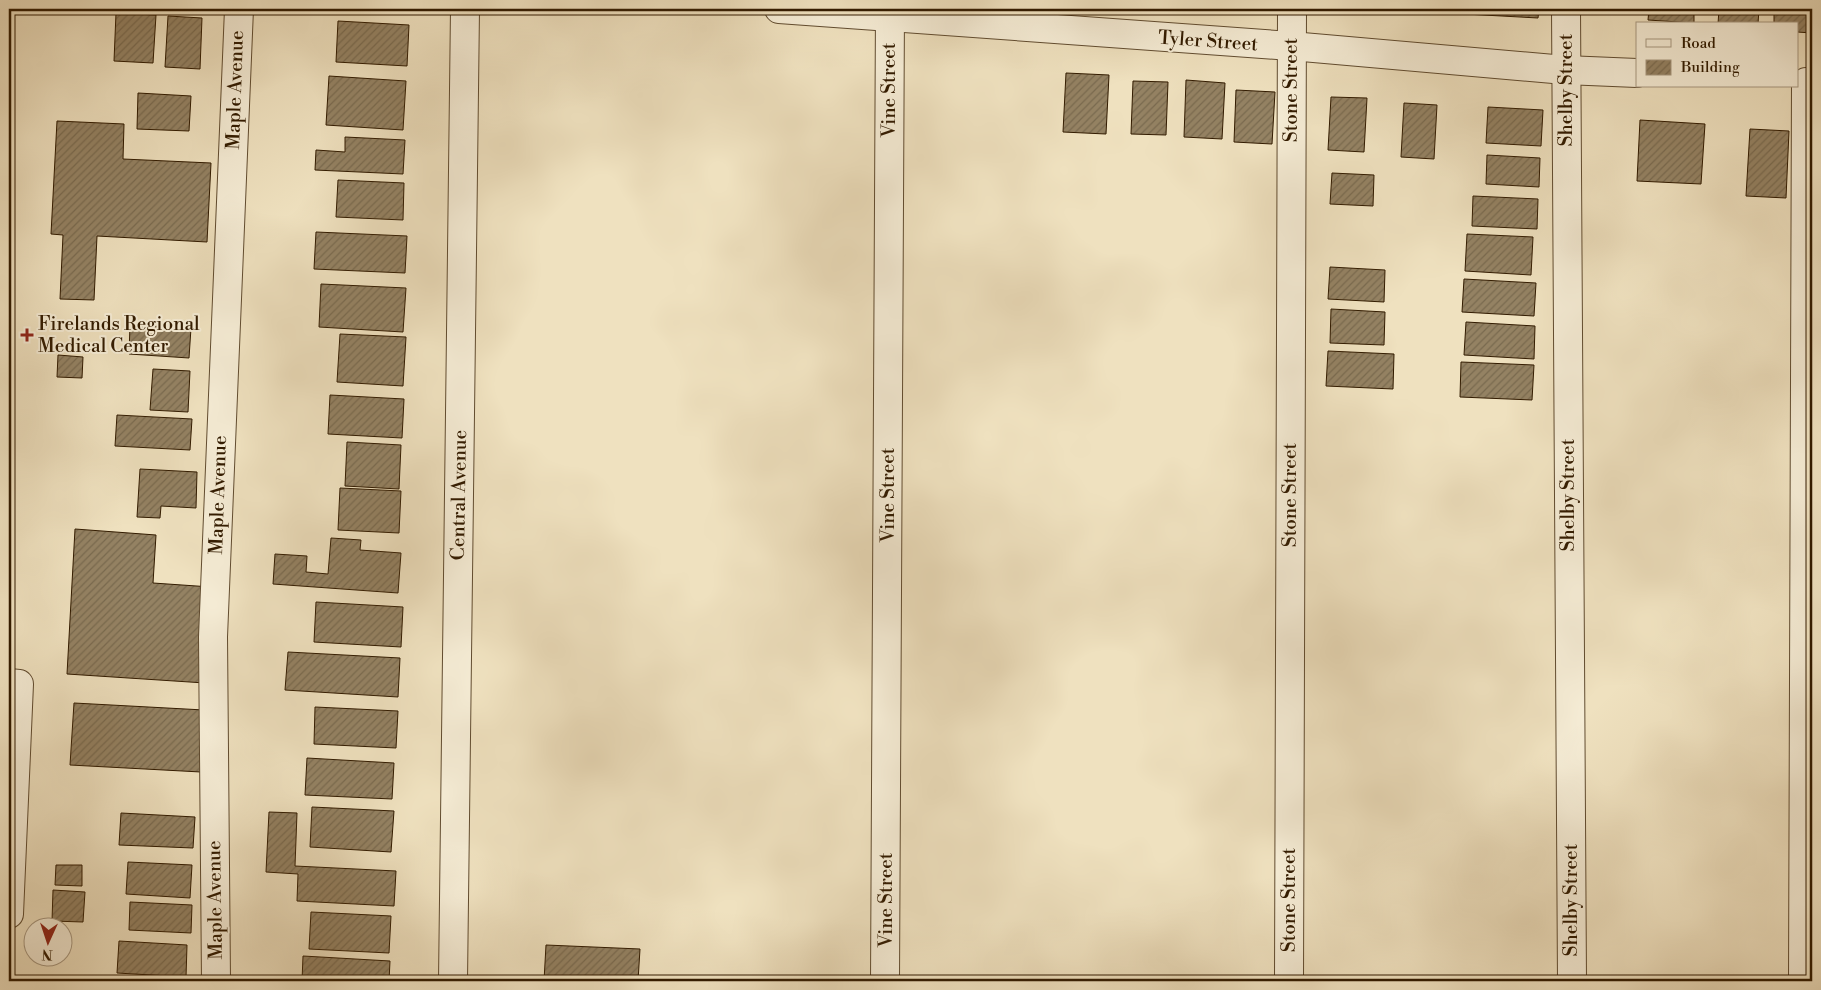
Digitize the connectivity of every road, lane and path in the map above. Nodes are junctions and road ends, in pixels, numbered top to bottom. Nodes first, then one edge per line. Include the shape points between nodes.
1 (238, 9) edge
2 (465, 9) edge
3 (779, 9) edge
4 (1292, 9) edge
5 (1566, 9) edge
6 (890, 14) edge
7 (1291, 46) junction
8 (1566, 70) junction
9 (1636, 73) edge
10 (1805, 82) edge
11 (14, 683) edge
12 (9, 914) edge
13 (216, 981) edge
14 (453, 981) edge
15 (886, 981) edge
16 (1289, 981) edge
17 (1572, 981) edge
18 (1803, 981) edge

1 - 13 street, Maple Avenue via 213,637
2 - 14 street, Central Avenue
3 - 6 street, Tyler Street
4 - 7 street, Stone Street
5 - 8 street, Shelby Street
6 - 7 street, Tyler Street
6 - 15 street, Vine Street
7 - 8 street, Tyler Street
7 - 16 street, Stone Street
8 - 9 street, Tyler Street
8 - 17 street, Shelby Street
10 - 18 street
11 - 12 street

